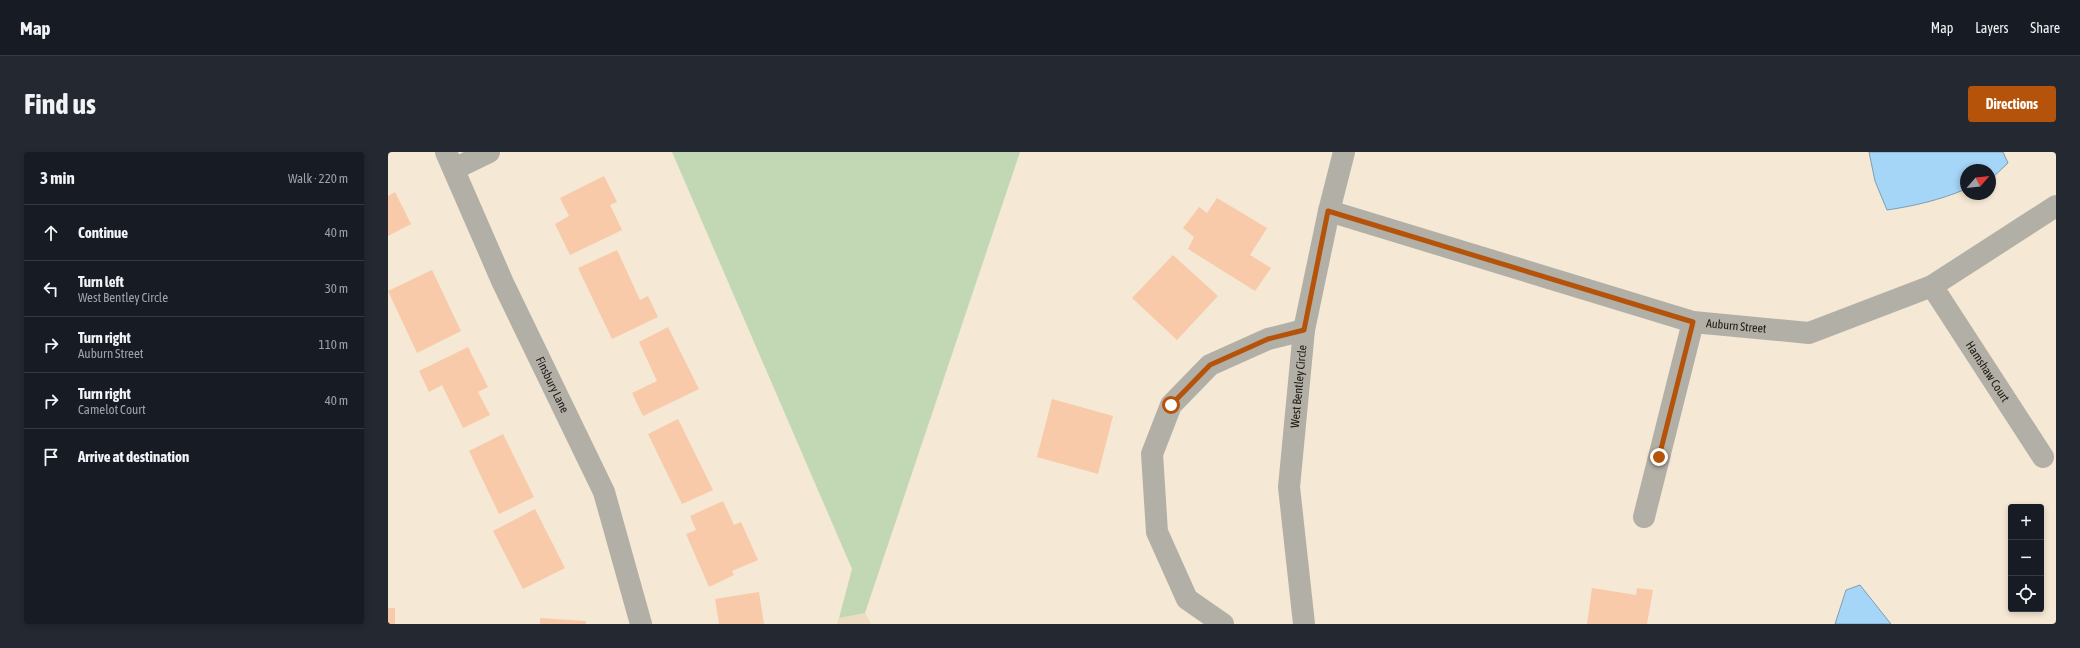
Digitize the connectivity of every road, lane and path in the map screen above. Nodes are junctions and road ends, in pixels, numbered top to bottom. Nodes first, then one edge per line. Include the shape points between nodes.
1 (489, 152) edge
2 (1344, 152) edge
3 (450, 160) edge
4 (2056, 206) edge
5 (1328, 211) junction
6 (1932, 286) junction
7 (1693, 322) junction
8 (1304, 330) junction
9 (2043, 457) dead end
10 (1644, 516) dead end
11 (641, 624) edge
12 (1223, 624) edge
13 (1304, 624) edge

1 - 3 street
2 - 5 street, West Bentley Circle
3 - 11 street, Finsbury Lane via 503,283 604,492
4 - 6 street, Auburn Street
5 - 7 street, Auburn Street
5 - 8 street, West Bentley Circle
6 - 7 street, Auburn Street via 1809,333
6 - 9 street, Hamshaw Court
7 - 10 street
8 - 12 street via 1268,339 1210,365 1171,405 1152,454 1157,532 1187,599
8 - 13 street, West Bentley Circle via 1289,487

